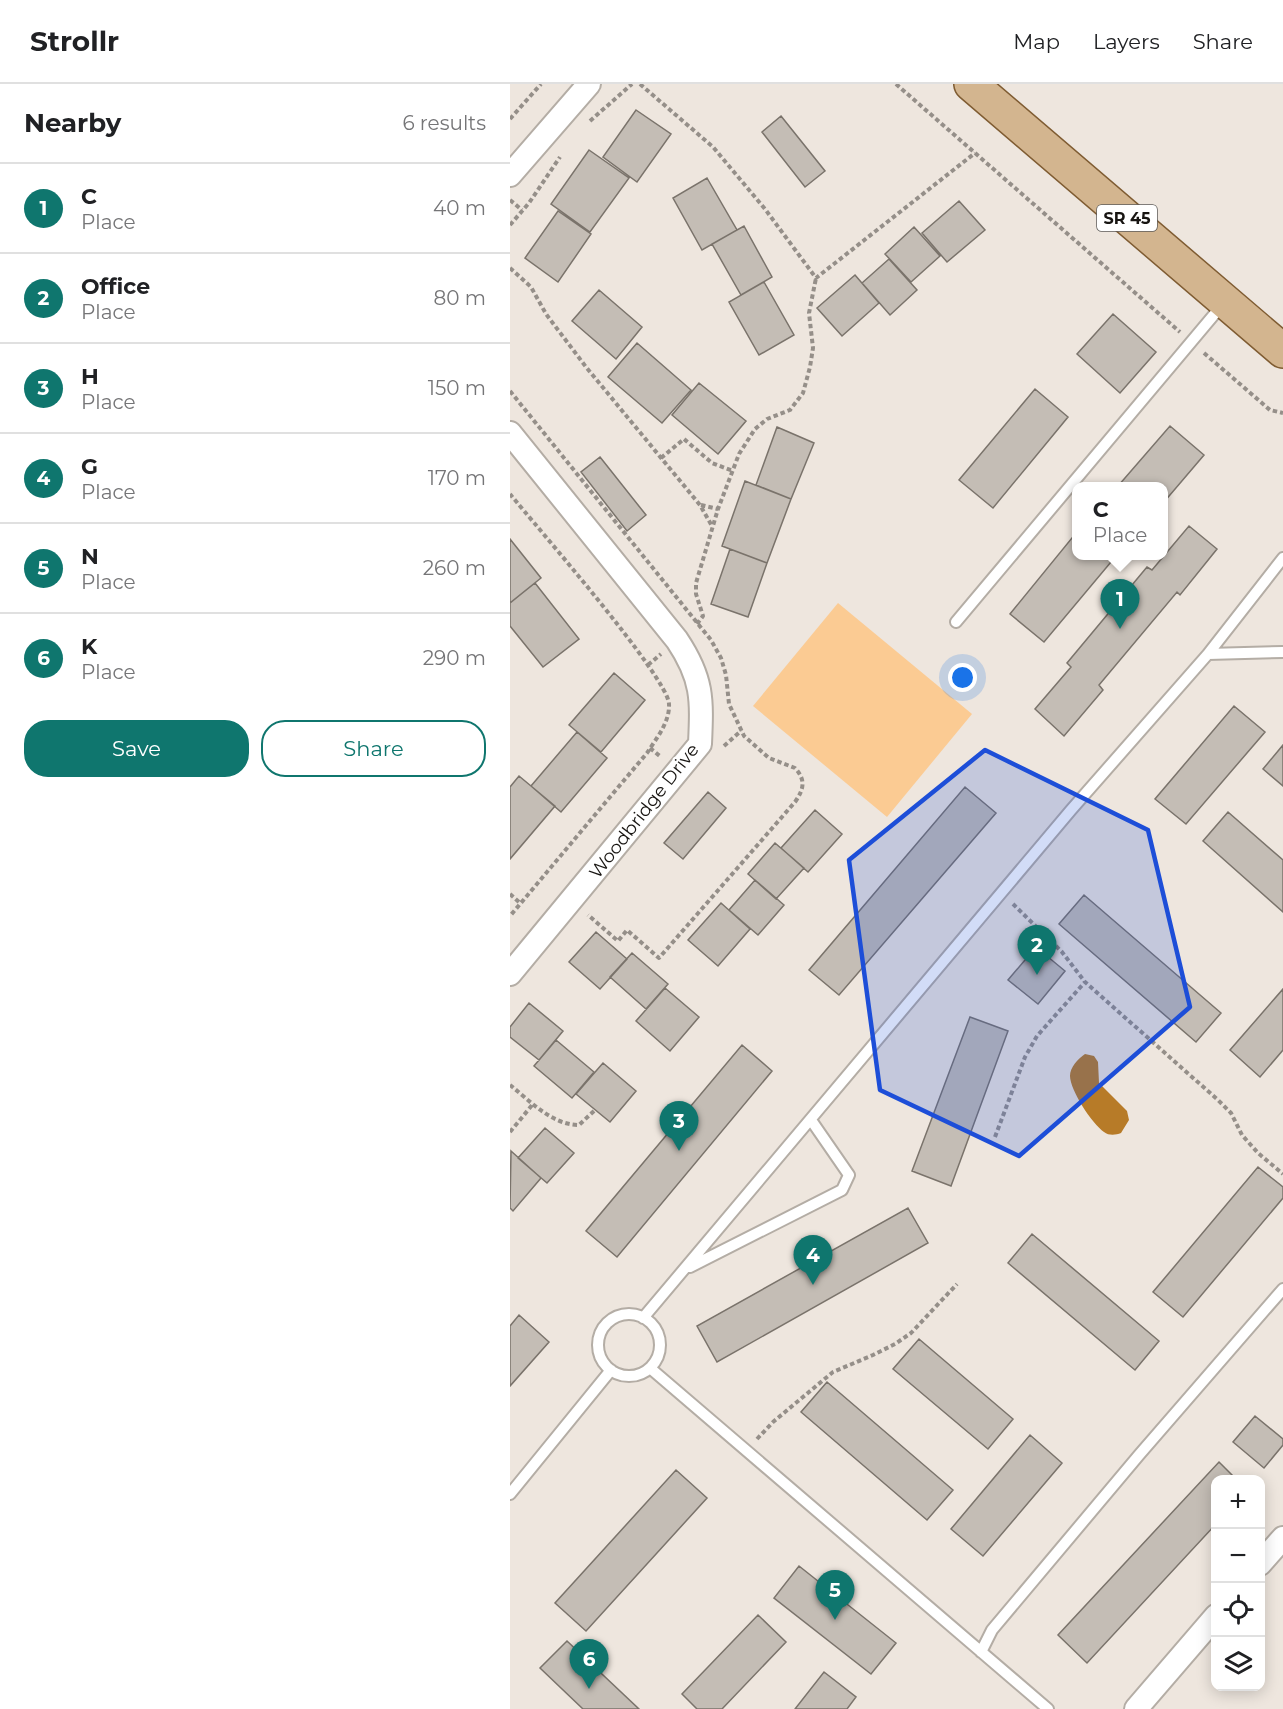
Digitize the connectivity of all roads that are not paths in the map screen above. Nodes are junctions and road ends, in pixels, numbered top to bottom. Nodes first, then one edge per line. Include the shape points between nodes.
1 (589, 84) edge
2 (971, 84) edge
3 (510, 175) edge
4 (1225, 302) junction
5 (1283, 351) edge
6 (510, 433) edge
7 (1074, 482) edge
8 (1072, 484) edge
9 (1283, 558) edge
10 (956, 622) dead end
11 (1283, 652) edge
12 (1208, 654) junction
13 (510, 974) edge
14 (811, 1120) junction
15 (686, 1269) junction
16 (1283, 1289) edge
17 (643, 1318) junction
18 (650, 1368) junction
19 (611, 1370) junction
20 (510, 1494) edge
21 (1283, 1538) edge
22 (1265, 1558) edge
23 (1211, 1621) edge
24 (981, 1652) junction
25 (1048, 1709) edge
26 (1136, 1709) edge

1 - 3 street
2 - 4 main road, SR 45
4 - 5 main road, SR 45
4 - 7 lane
6 - 13 street, Woodbridge Drive via 677,640 695,670 701,714 700,744
8 - 10 lane
9 - 12 lane
11 - 12 lane
12 - 14 lane
14 - 15 lane
14 - 15 lane via 849,1175 842,1190
15 - 17 lane
16 - 24 lane via 992,1630
17 - 18 lane via 651,1323 659,1341 656,1360
17 - 19 lane via 623,1314 605,1324 597,1343 603,1363
18 - 19 lane via 631,1376
18 - 24 lane
19 - 20 lane
21 - 22 street
23 - 26 street
24 - 25 lane

